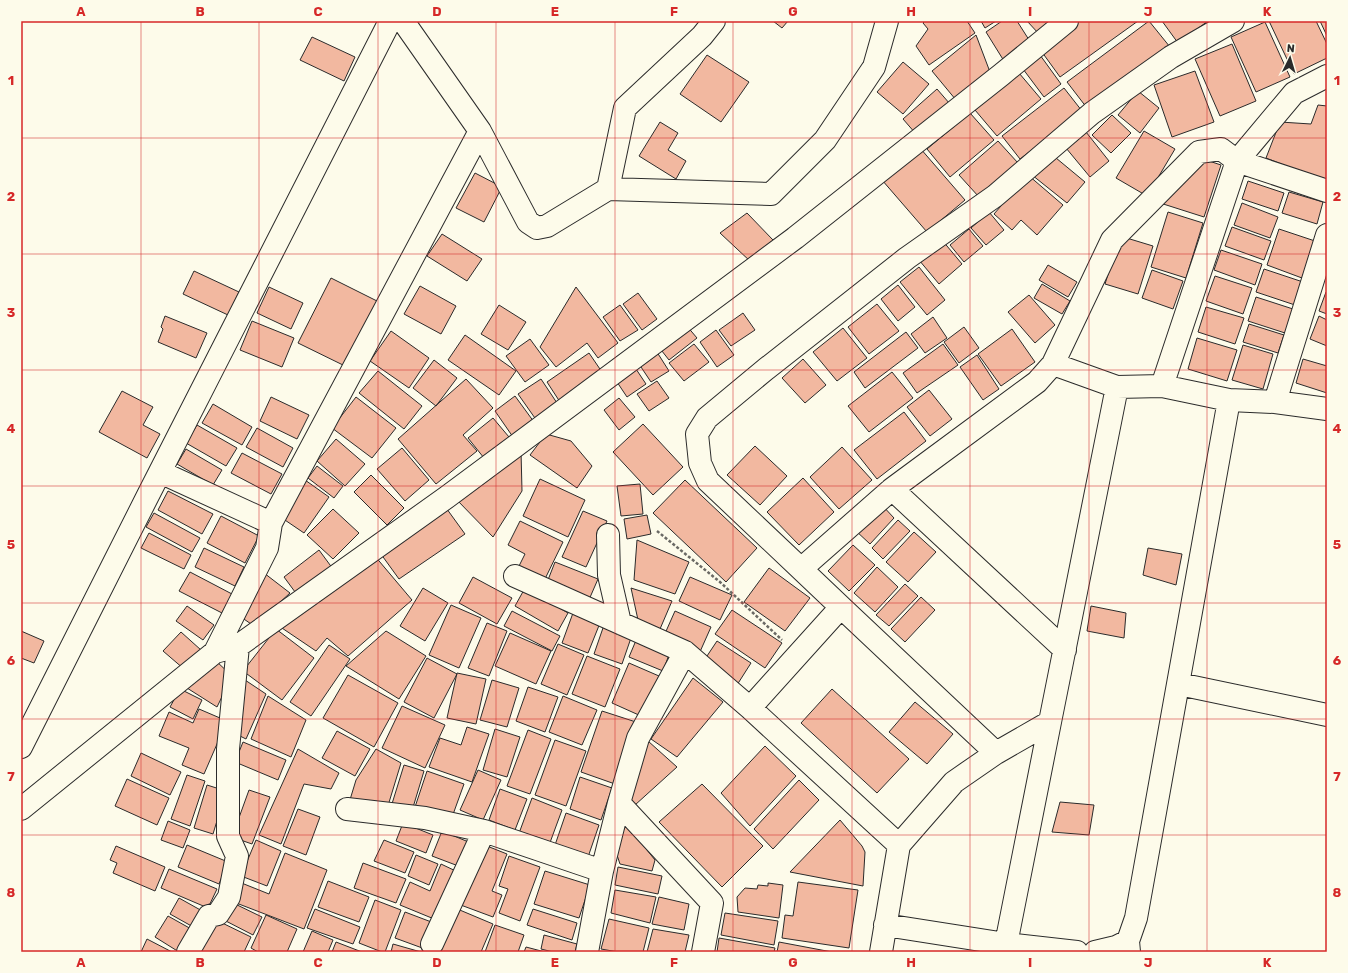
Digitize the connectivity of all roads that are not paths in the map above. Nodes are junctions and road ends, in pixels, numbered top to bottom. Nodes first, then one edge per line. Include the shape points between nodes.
1 (390, 21) edge
2 (403, 21) edge
3 (714, 21) edge
4 (886, 21) edge
5 (1067, 21) edge
6 (1232, 21) edge
7 (1327, 76) edge
8 (480, 132) junction
9 (1237, 161) junction
10 (608, 189) junction
11 (1327, 192) edge
12 (1327, 235) edge
13 (1053, 364) junction
14 (1162, 386) junction
15 (1117, 387) junction
16 (1230, 400) junction
17 (1275, 402) junction
18 (1327, 409) edge
19 (160, 472) junction
20 (892, 489) junction
21 (271, 523) junction
22 (608, 535) dead end
23 (801, 569) junction
24 (515, 576) dead end
25 (841, 607) junction
26 (620, 623) junction
27 (238, 646) junction
28 (1065, 650) junction
29 (214, 652) junction
30 (685, 652) junction
31 (1178, 684) junction
32 (750, 708) junction
33 (1327, 715) edge
34 (1050, 722) junction
35 (21, 747) edge
36 (996, 752) junction
37 (619, 803) junction
38 (21, 809) edge
39 (347, 809) dead end
40 (484, 831) junction
41 (899, 845) junction
42 (602, 871) junction
43 (885, 925) junction
44 (432, 944) dead end
45 (1006, 944) junction
46 (1128, 947) edge
47 (188, 952) edge
48 (587, 952) edge
49 (703, 952) edge
50 (881, 952) edge
51 (1077, 952) edge
52 (1095, 952) edge

1 - 19 street
2 - 8 street
3 - 10 street via 702,36 625,108
4 - 10 street via 874,67 825,140 771,194
5 - 27 street via 795,238 447,497
6 - 23 street via 1171,57 1092,113 995,196 907,258 707,418 697,434 700,463 708,482
7 - 9 street via 1294,94
8 - 10 street via 528,222 537,228 548,226
8 - 21 street
9 - 11 street
9 - 13 street via 1221,149 1199,152 1112,240
9 - 14 street
12 - 17 street
13 - 15 street
13 - 20 street via 1037,382
14 - 15 street
14 - 16 street
15 - 28 street
16 - 17 street
16 - 31 street
17 - 18 street
19 - 21 street
19 - 35 street
20 - 23 street
20 - 28 street
21 - 29 street via 267,548
22 - 26 street via 609,575
23 - 25 street
24 - 26 street
25 - 32 street
25 - 36 street
26 - 30 street
27 - 29 street
27 - 47 street via 228,749 228,836 238,856 229,897 218,914 209,916
28 - 34 street
29 - 38 street
30 - 32 street
30 - 37 street via 638,738
31 - 33 street
31 - 46 street via 1136,918
32 - 41 street
34 - 36 street
34 - 45 street
36 - 41 street via 954,782
37 - 42 street
37 - 49 street via 712,904
39 - 40 street via 425,818
40 - 42 street
40 - 44 street
41 - 43 street
42 - 48 street
43 - 45 street
43 - 50 street
45 - 51 street
46 - 52 street

